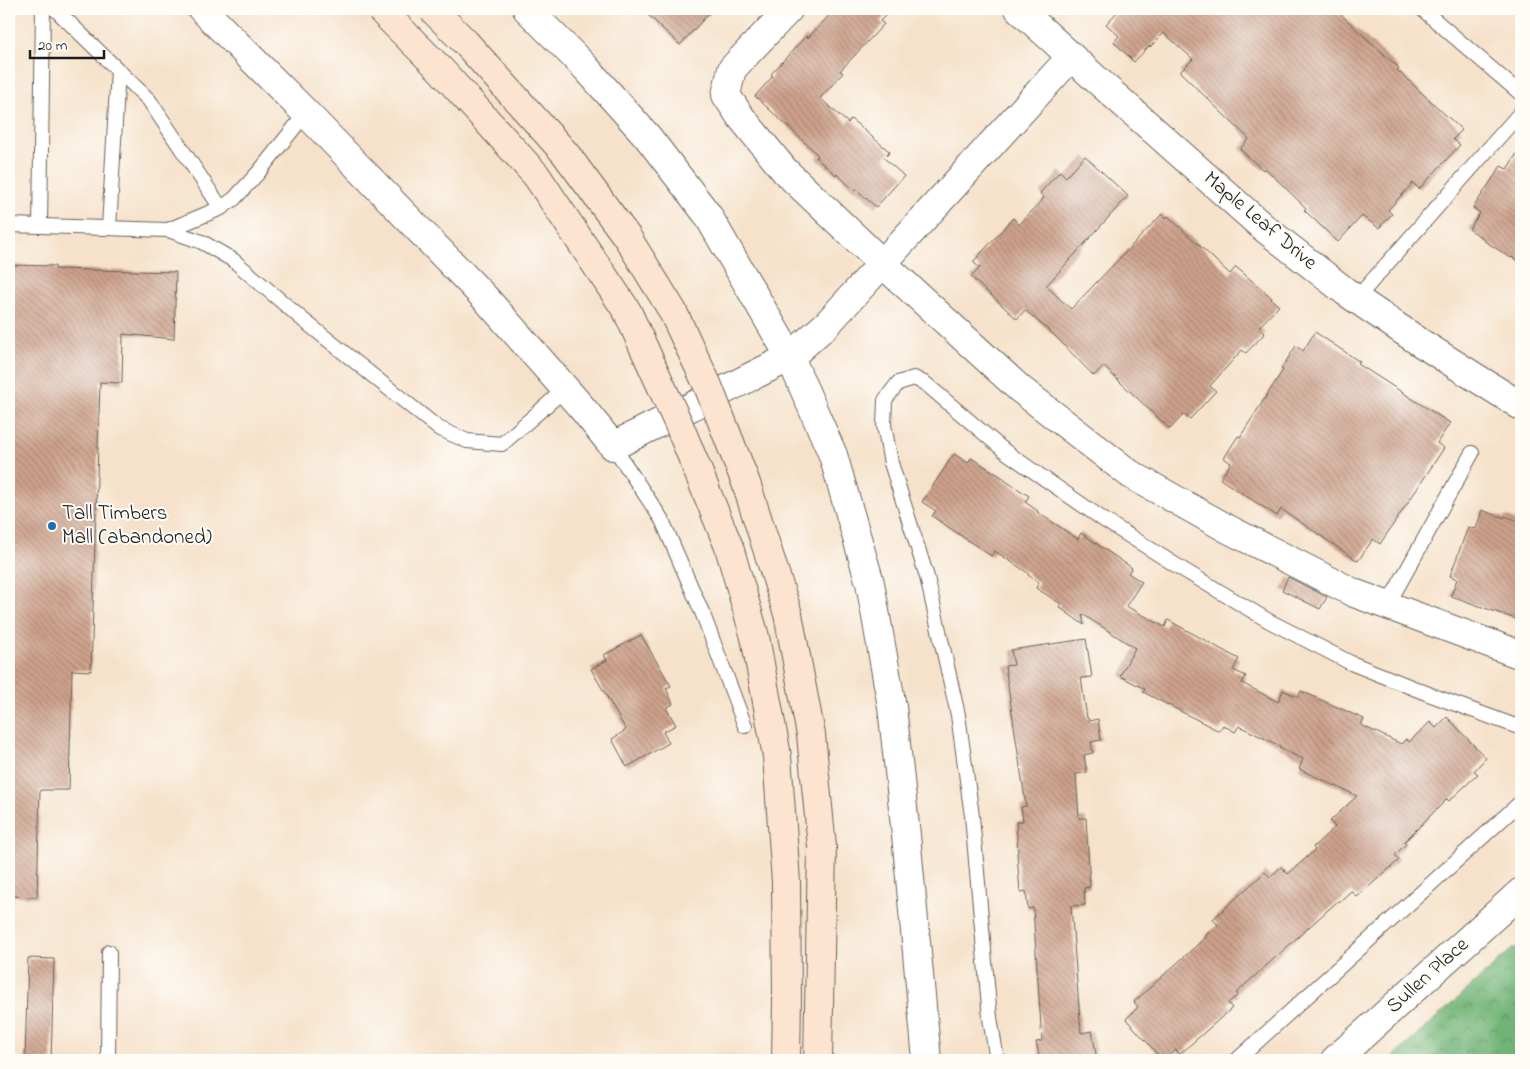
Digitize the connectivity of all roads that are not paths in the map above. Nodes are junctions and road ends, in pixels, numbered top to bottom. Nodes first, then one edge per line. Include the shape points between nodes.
1 (43, 9) edge
2 (55, 9) edge
3 (202, 9) edge
4 (380, 9) edge
5 (432, 9) edge
6 (527, 9) edge
7 (789, 9) edge
8 (1422, 9) edge
9 (1026, 11) edge
10 (1071, 57) junction
11 (118, 70) junction
12 (1521, 94) edge
13 (1521, 112) edge
14 (306, 114) junction
15 (221, 208) junction
16 (9, 225) edge
17 (40, 226) junction
18 (109, 228) junction
19 (168, 230) junction
20 (883, 264) junction
21 (1356, 298) junction
22 (790, 357) junction
23 (565, 389) junction
24 (1521, 406) edge
25 (613, 446) junction
26 (1472, 453) dead end
27 (1387, 606) junction
28 (1521, 655) edge
29 (745, 726) dead end
30 (1521, 728) edge
31 (1521, 802) edge
32 (1521, 892) edge
33 (109, 952) dead end
34 (108, 1060) edge
35 (786, 1060) edge
36 (818, 1060) edge
37 (927, 1060) edge
38 (997, 1060) edge
39 (1237, 1060) edge
40 (1335, 1060) edge

1 - 17 lane
2 - 11 lane
3 - 14 street
4 - 35 main road, bridge via 440,68 536,175 627,311 680,425 729,547 754,637 777,756 786,882
5 - 36 main road, bridge via 565,153 627,237 672,310 708,386 746,483 788,614 811,734 822,847
6 - 22 street via 647,136 707,214
7 - 20 street via 732,69 726,95 786,172
8 - 12 lane
9 - 10 street, Maple Leaf Drive
10 - 20 street
10 - 21 street, Maple Leaf Drive via 1264,228
11 - 15 lane via 149,100
11 - 18 lane
13 - 21 lane
14 - 15 lane via 258,173
14 - 23 street via 487,300
15 - 19 lane
16 - 17 lane
17 - 18 lane
18 - 19 lane
19 - 23 lane via 202,242 233,260 438,428 467,441 502,444
20 - 22 street via 827,324
20 - 27 street via 1020,389 1130,474 1228,529 1346,589
21 - 24 street, Maple Leaf Drive
22 - 25 street
22 - 37 street via 833,455 870,583 892,707
23 - 25 street
25 - 29 lane via 662,520
26 - 27 lane
27 - 28 street
30 - 38 lane via 1350,663 1269,620 1182,570 1096,514 1006,452 926,384 914,378 898,383 886,400 884,425 891,463 926,577 958,715 972,816 990,1018
31 - 39 lane
32 - 40 street, Sullen Place
33 - 34 lane

